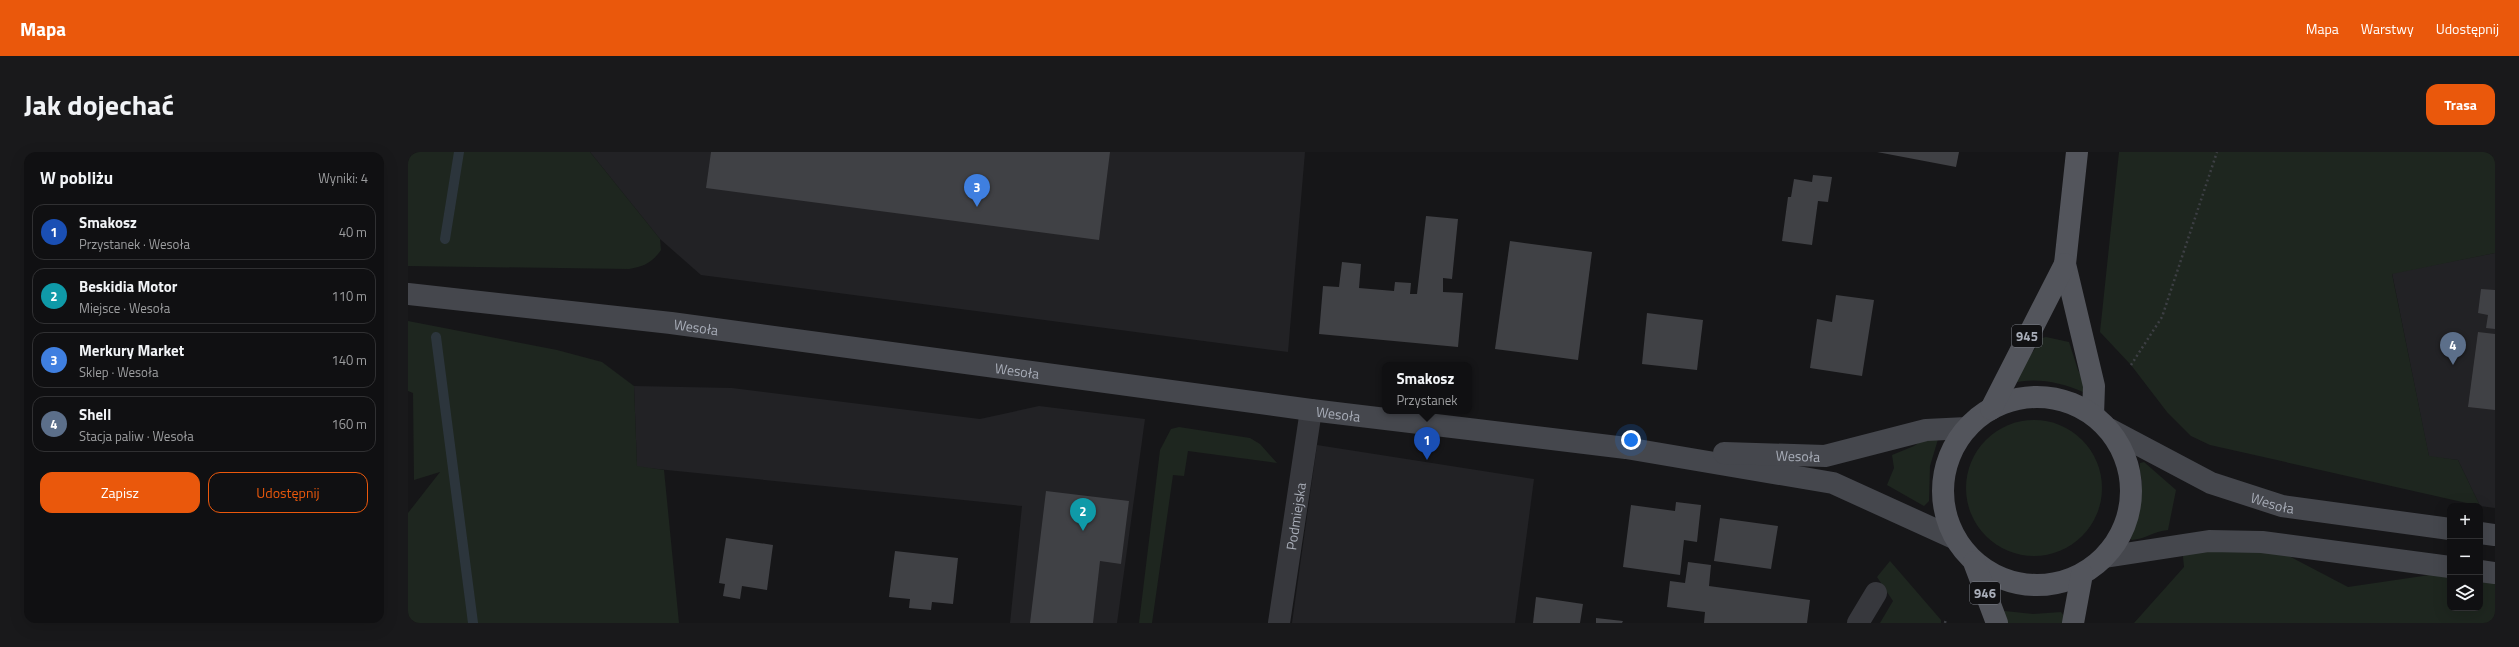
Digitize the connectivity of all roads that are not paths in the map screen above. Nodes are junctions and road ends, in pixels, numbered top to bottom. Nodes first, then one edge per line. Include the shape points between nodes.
1 (2077, 152) edge
2 (2065, 264) junction
3 (408, 294) edge
4 (1991, 408) junction
5 (1311, 410) junction
6 (2093, 415) junction
7 (1967, 428) junction
8 (2109, 429) junction
9 (1626, 448) junction
10 (2447, 529) edge
11 (2483, 533) edge
12 (2495, 535) edge
13 (1956, 539) junction
14 (2105, 557) junction
15 (1974, 562) junction
16 (2447, 567) edge
17 (2483, 571) edge
18 (2495, 573) edge
19 (2082, 574) junction
20 (1876, 593) dead end
21 (1279, 623) edge
22 (1858, 623) edge
23 (1997, 623) edge
24 (2073, 623) edge

1 - 2 main road, 945
2 - 4 main road, 945
2 - 6 main road, 945 via 2094,386
3 - 5 main road, Wesoła via 671,323
4 - 6 main road via 2011,400 2039,397 2074,404
4 - 7 main road
5 - 9 main road, Wesoła
5 - 21 street, Podmiejska
6 - 8 main road
7 - 9 main road, Wesoła via 1926,430 1825,456
7 - 13 main road via 1951,452 1943,481 1945,511
8 - 10 main road, Wesoła via 2211,483 2282,506
8 - 14 main road via 2123,453 2131,479 2130,508 2121,534
9 - 13 main road, Wesoła via 1833,483
11 - 12 main road
13 - 15 main road
14 - 16 main road via 2209,541 2262,542
14 - 19 main road
15 - 19 main road via 1999,578 2026,585 2055,584
15 - 23 main road, 946
17 - 18 main road
19 - 24 main road
20 - 22 street

